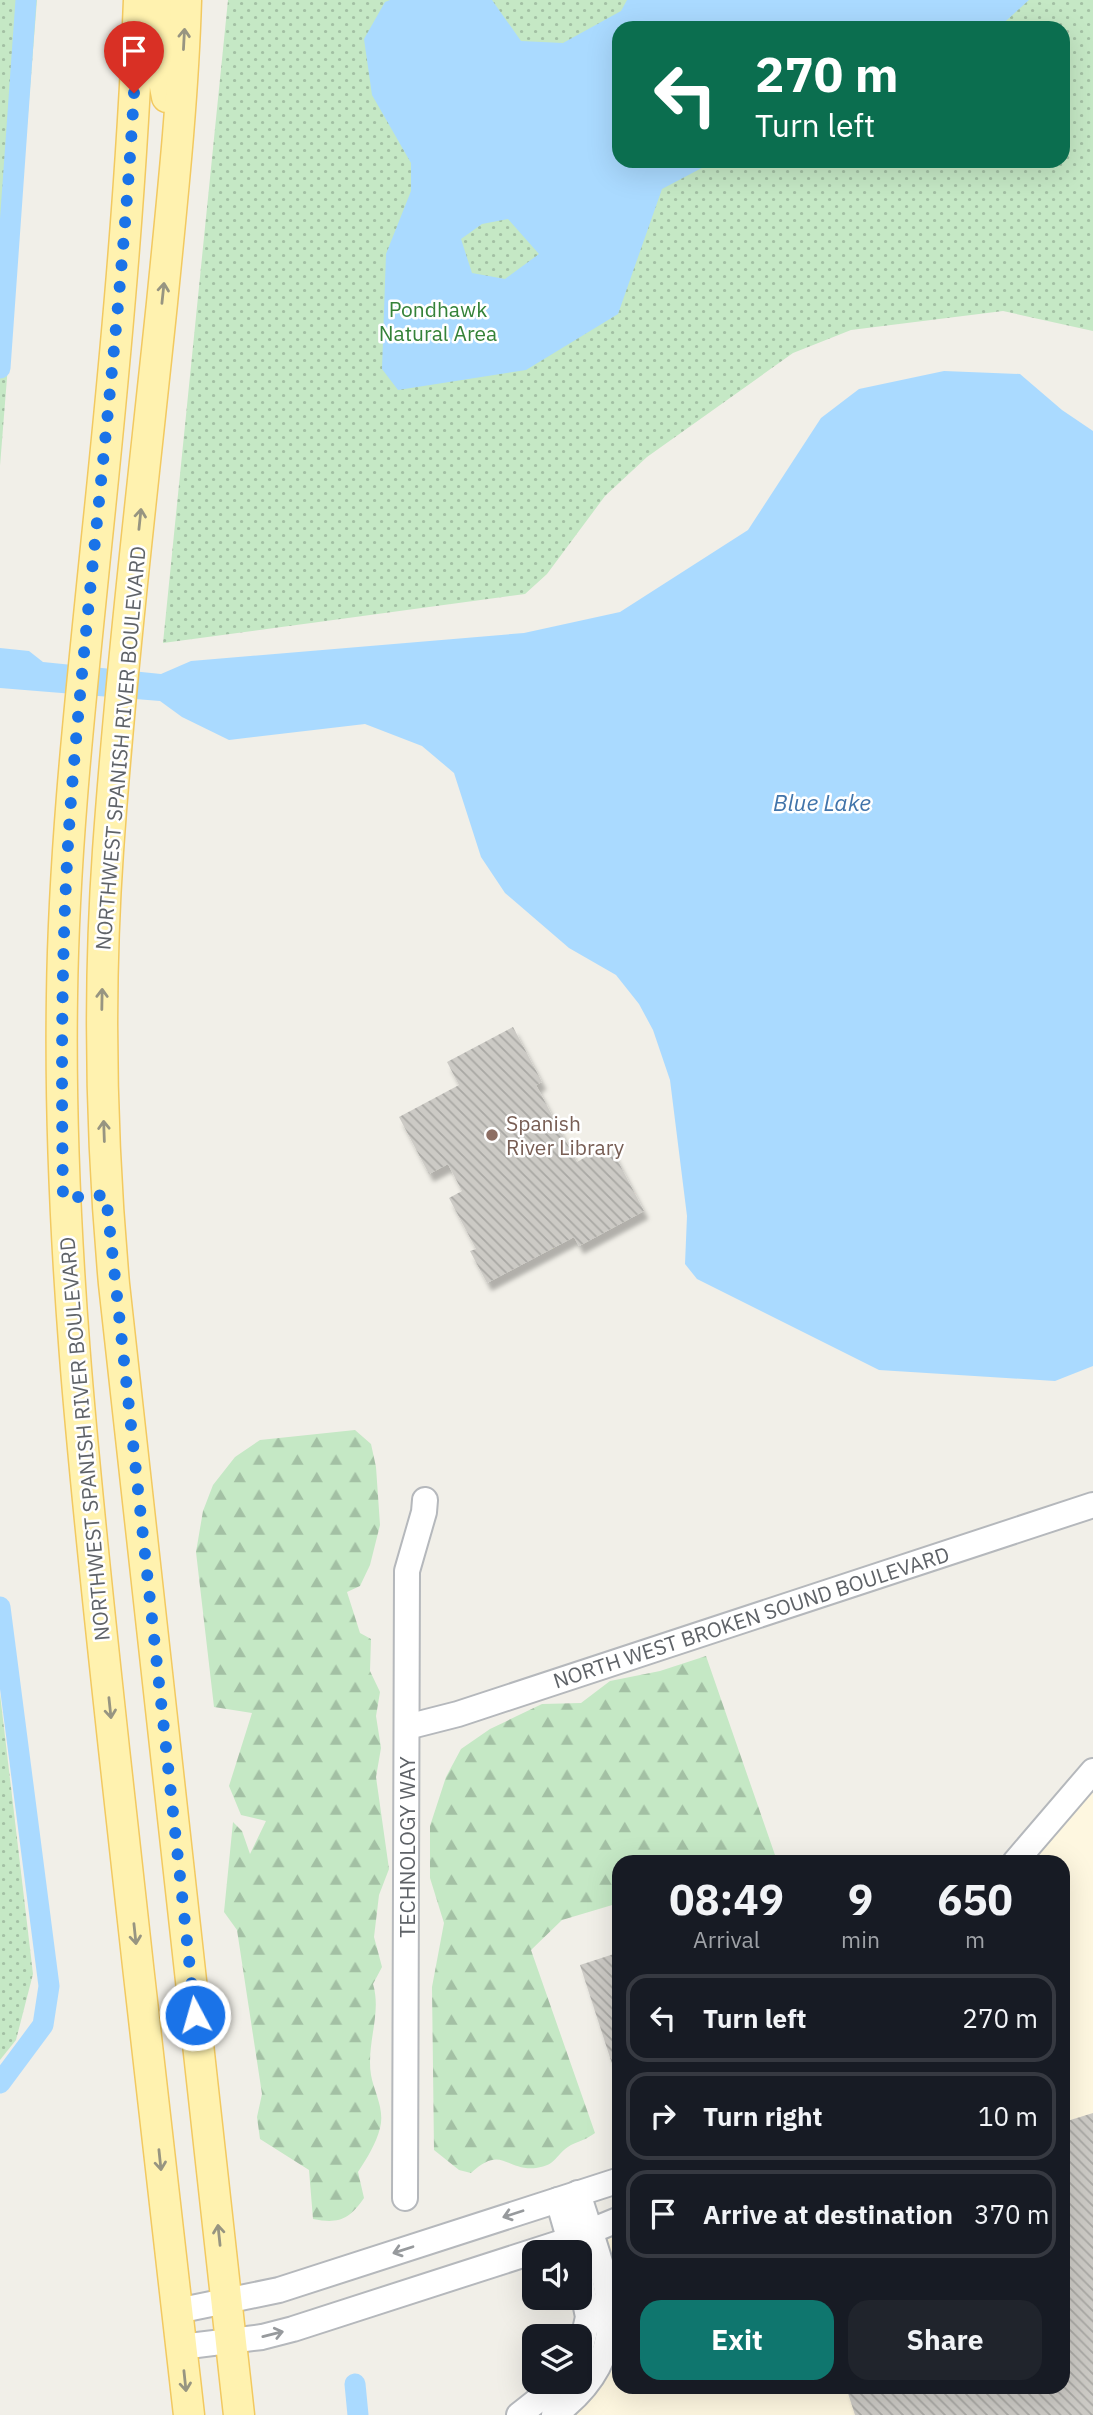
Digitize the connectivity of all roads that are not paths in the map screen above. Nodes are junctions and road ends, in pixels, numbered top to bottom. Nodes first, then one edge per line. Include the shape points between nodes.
1 (139, 0) edge
2 (162, 0) edge
3 (186, 0) edge
4 (177, 156) junction
5 (106, 1195) junction
6 (63, 1198) junction
7 (109, 1229) junction
8 (65, 1232) junction
9 (425, 1500) dead end
10 (1093, 1504) edge
11 (407, 1727) junction
12 (1093, 1772) edge
13 (1021, 1855) edge
14 (612, 2182) edge
15 (568, 2196) junction
16 (405, 2198) dead end
17 (612, 2223) edge
18 (577, 2240) edge
19 (579, 2240) edge
20 (522, 2258) edge
21 (592, 2266) edge
22 (227, 2302) junction
23 (177, 2311) junction
24 (231, 2341) junction
25 (181, 2347) junction
26 (546, 2394) edge
27 (189, 2415) edge
28 (239, 2415) edge
29 (519, 2415) edge
30 (554, 2415) edge

1 - 6 main road, NORTHWEST SPANISH RIVER BOULEVARD via 130,154 64,917
2 - 4 main road via 162,71
4 -> 3 main road, NORTHWEST SPANISH RIVER BOULEVARD
5 -> 4 main road, NORTHWEST SPANISH RIVER BOULEVARD via 102,1002 108,852
5 - 6 main road
5 - 7 main road, NORTHWEST SPANISH RIVER BOULEVARD
6 - 8 main road, NORTHWEST SPANISH RIVER BOULEVARD
7 - 8 main road
22 -> 7 main road, NORTHWEST SPANISH RIVER BOULEVARD
8 -> 23 main road, NORTHWEST SPANISH RIVER BOULEVARD via 94,1564
9 - 11 street, TECHNOLOGY WAY via 407,1571
10 - 11 street, NORTH WEST BROKEN SOUND BOULEVARD
11 - 16 street, TECHNOLOGY WAY
12 - 13 street
14 - 15 street
15 - 18 street
15 -> 22 street via 279,2290
17 - 19 street
24 -> 20 street via 293,2329
21 - 30 street via 609,2294 610,2336 589,2383
22 - 23 street
22 - 24 main road, NORTHWEST SPANISH RIVER BOULEVARD
23 - 25 main road, NORTHWEST SPANISH RIVER BOULEVARD
24 - 25 street
24 - 28 main road, NORTHWEST SPANISH RIVER BOULEVARD
25 -> 27 main road, NORTHWEST SPANISH RIVER BOULEVARD
26 - 29 street

